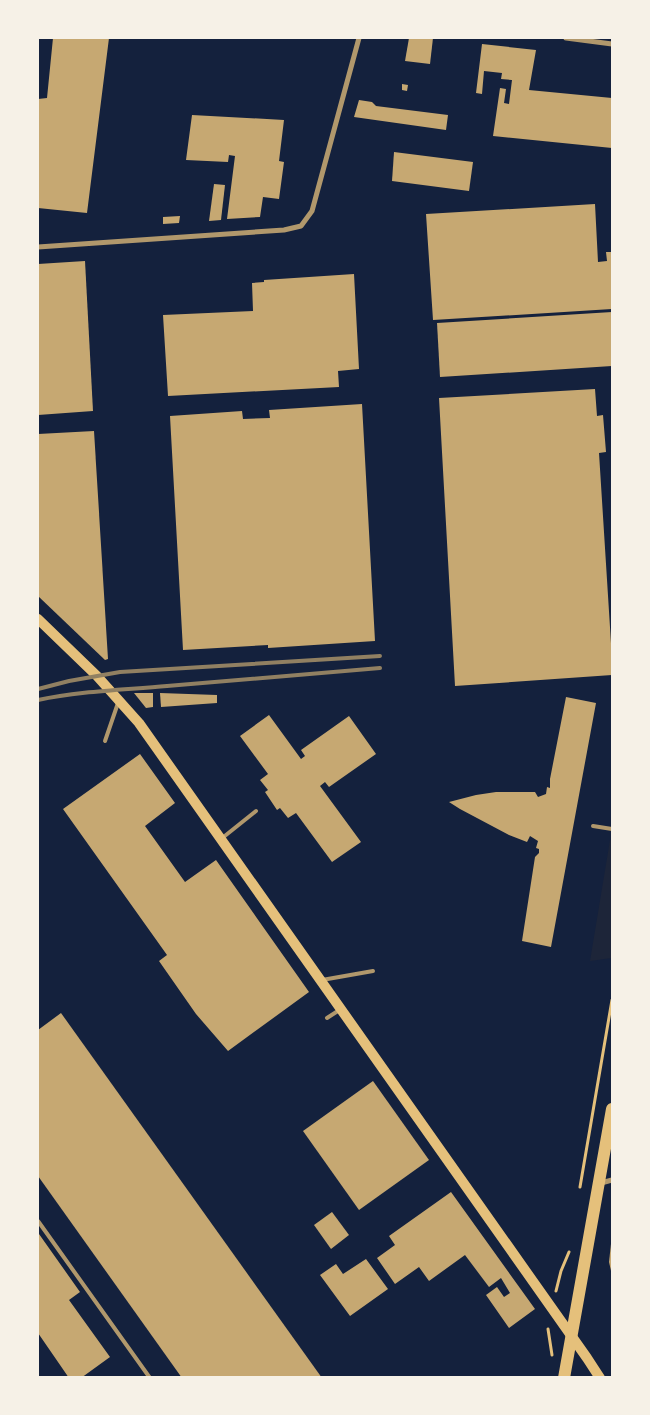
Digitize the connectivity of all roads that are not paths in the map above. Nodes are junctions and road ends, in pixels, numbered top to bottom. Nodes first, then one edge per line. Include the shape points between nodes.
1 (358, 38) edge
2 (566, 38) edge
3 (612, 44) edge
4 (38, 247) edge
5 (38, 619) edge
6 (119, 699) junction
7 (105, 741) dead end
8 (256, 811) dead end
9 (593, 826) dead end
10 (612, 829) edge
11 (221, 839) junction
12 (373, 971) dead end
13 (320, 980) junction
14 (341, 1009) junction
15 (327, 1018) dead end
16 (612, 1109) edge
17 (612, 1180) edge
18 (600, 1184) junction
19 (38, 1221) edge
20 (572, 1337) junction
21 (150, 1378) edge
22 (564, 1378) edge
23 (600, 1378) edge

1 - 4 street via 312,211 301,226 284,230
2 - 3 street
5 - 6 main road
6 - 7 lane
6 - 11 main road
8 - 11 lane
9 - 10 lane
11 - 13 main road
12 - 13 lane
13 - 14 main road
14 - 15 lane
14 - 20 main road
16 - 18 main road
17 - 18 street
18 - 20 main road
19 - 21 lane
20 - 22 main road
20 - 23 main road

